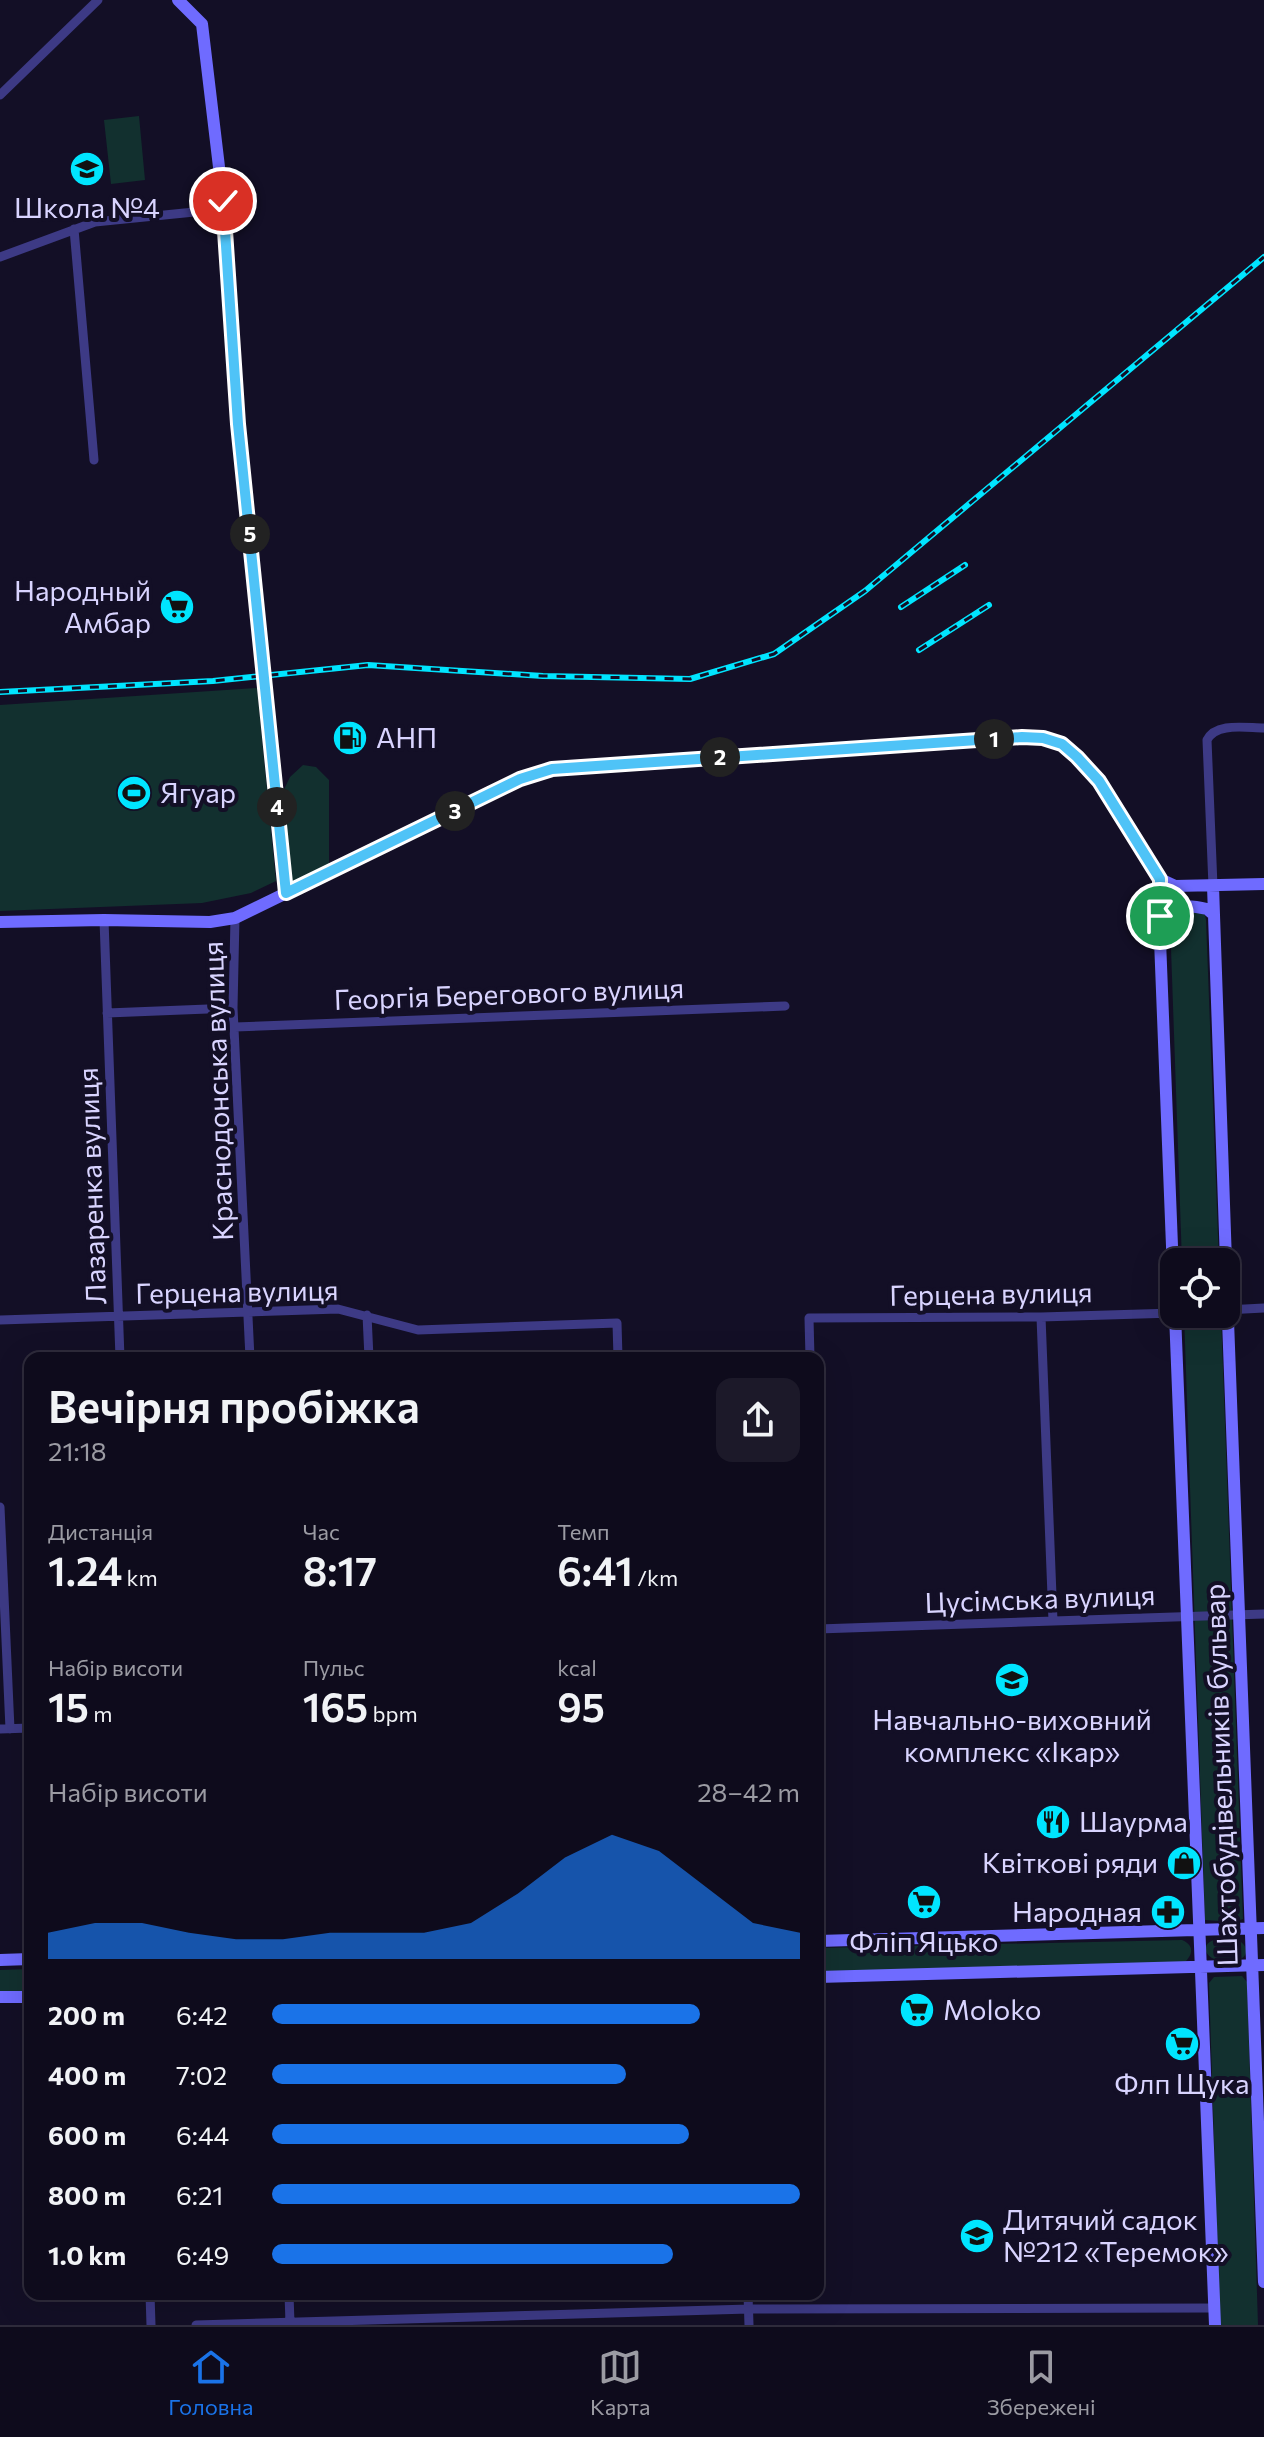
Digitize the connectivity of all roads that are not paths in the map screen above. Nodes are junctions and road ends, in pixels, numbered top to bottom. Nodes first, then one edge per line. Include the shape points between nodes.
1 (98, 0) edge
2 (178, 0) edge
3 (0, 95) edge
4 (224, 209) junction
5 (74, 229) junction
6 (0, 257) edge
7 (94, 460) dead end
8 (1264, 728) edge
9 (1160, 879) junction
10 (1264, 884) edge
11 (1213, 886) junction
12 (286, 893) junction
13 (1214, 915) junction
14 (1160, 916) junction
15 (235, 918) junction
16 (104, 920) junction
17 (0, 922) edge
18 (785, 1006) dead end
19 (233, 1008) junction
20 (107, 1013) junction
21 (235, 1027) junction
22 (1172, 1248) edge
23 (1225, 1248) edge
24 (1264, 1308) edge
25 (1240, 1309) edge
26 (248, 1311) junction
27 (1160, 1313) edge
28 (367, 1315) junction
29 (119, 1316) junction
30 (1041, 1317) junction
31 (0, 1320) edge
32 (1175, 1328) edge
33 (1228, 1328) edge
34 (120, 1352) edge
35 (250, 1352) edge
36 (369, 1352) edge
37 (618, 1352) edge
38 (810, 1352) edge
39 (0, 1507) edge
40 (1239, 1614) junction
41 (1264, 1614) edge
42 (1186, 1616) junction
43 (1053, 1621) junction
44 (824, 1629) edge
45 (5, 1729) edge
46 (1257, 1928) edge
47 (1199, 1930) junction
48 (824, 1941) edge
49 (24, 1959) edge
50 (0, 1960) edge
51 (1258, 1966) edge
52 (1201, 1967) junction
53 (824, 1977) edge
54 (0, 1997) edge
55 (24, 1997) edge
56 (1264, 2282) edge
57 (150, 2300) edge
58 (289, 2300) edge
59 (748, 2300) edge
60 (1215, 2308) junction
61 (749, 2309) junction
62 (290, 2323) junction
63 (228, 2324) edge
64 (151, 2325) edge
65 (196, 2325) edge
66 (749, 2325) edge
67 (1215, 2325) edge

1 - 3 street
2 - 4 main road via 202,24
4 - 5 street via 95,222
4 - 12 main road, bridge via 238,424
5 - 6 street
5 - 7 street
8 - 11 street via 1218,728 1207,740
9 - 11 main road via 1175,886
9 - 12 main road via 1099,781 1077,757 1062,744 1022,737 552,769 520,779
9 - 14 main road
10 - 11 main road
11 - 13 main road, Шахтобудівельників бульвар
12 - 15 main road
13 - 14 main road via 1198,906 1167,909
13 - 23 main road, Шахтобудівельників бульвар
14 - 22 main road
15 - 16 main road
15 - 19 street, Краснодонська вулиця
16 - 17 main road
16 - 20 street, Лазаренка вулиця
18 - 21 street, Георгія Берегового вулиця
19 - 20 street
19 - 21 street, Краснодонська вулиця
20 - 29 street, Лазаренка вулиця
21 - 26 street, Краснодонська вулиця
24 - 25 street
26 - 28 street, Герцена вулиця via 338,1309
26 - 29 street, Герцена вулиця
26 - 35 street, Краснодонська вулиця
27 - 30 street, Герцена вулиця
28 - 36 street
28 - 37 street, Герцена вулиця via 418,1330 617,1323
29 - 31 street, Герцена вулиця
29 - 34 street, Лазаренка вулиця
30 - 38 street, Герцена вулиця via 809,1318
30 - 43 street
32 - 42 main road, Шахтобудівельників бульвар
33 - 40 main road, Шахтобудівельників бульвар
39 - 45 street
40 - 41 street, Цусімська вулиця
40 - 42 street, Цусімська вулиця
40 - 46 main road, Шахтобудівельників бульвар
42 - 43 street, Цусімська вулиця
42 - 47 main road, Шахтобудівельників бульвар
43 - 44 street, Цусімська вулиця
46 - 47 main road
46 - 51 main road, Шахтобудівельників бульвар
47 - 48 main road
47 - 52 main road, Шахтобудівельників бульвар
49 - 50 main road
51 - 52 main road
51 - 56 main road, Шахтобудівельників бульвар
52 - 53 main road
52 - 60 main road, Шахтобудівельників бульвар
54 - 55 main road
57 - 64 street
58 - 62 street
59 - 61 street
60 - 61 street
60 - 67 main road, Шахтобудівельників бульвар
61 - 62 street
61 - 66 street
62 - 63 street
63 - 65 street

